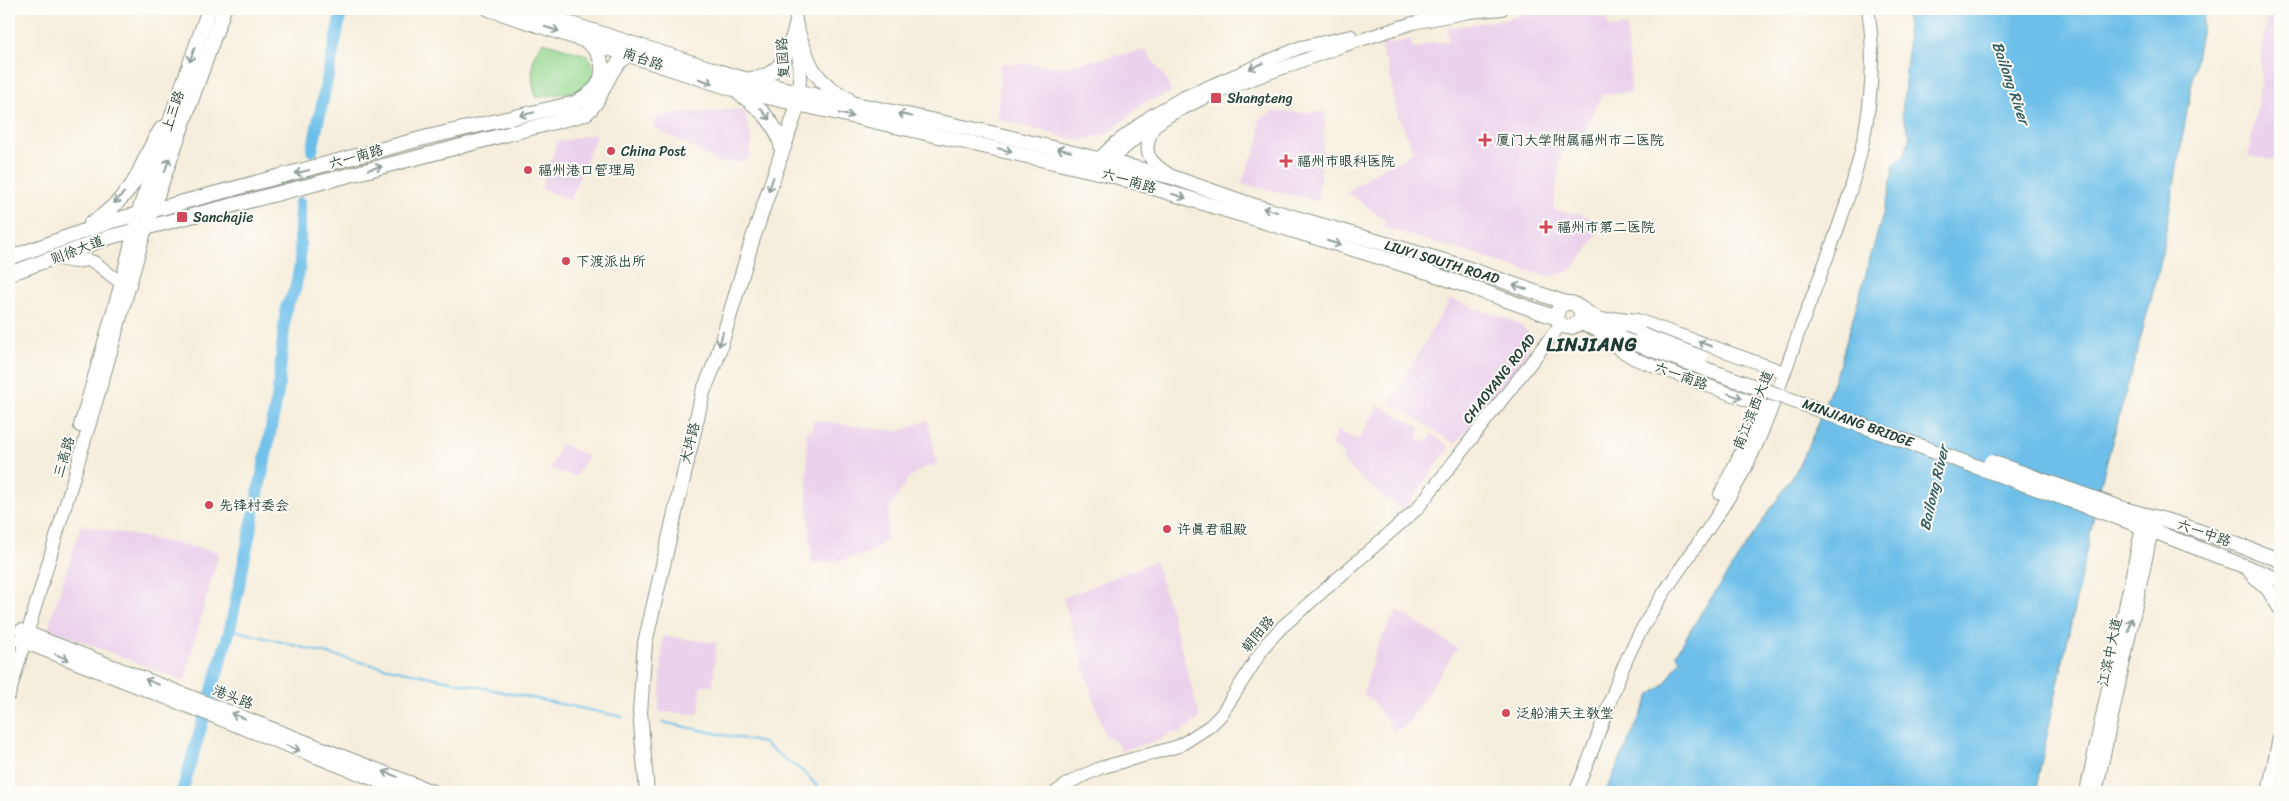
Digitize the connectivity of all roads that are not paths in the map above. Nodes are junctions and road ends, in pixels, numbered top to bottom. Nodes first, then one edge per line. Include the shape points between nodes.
1 (209, 9) edge
2 (224, 9) edge
3 (489, 9) edge
4 (524, 9) edge
5 (795, 9) edge
6 (1466, 9) edge
7 (1498, 9) edge
8 (1861, 9) edge
9 (1868, 9) edge
10 (796, 26) junction
11 (578, 38) junction
12 (630, 55) junction
13 (748, 80) junction
14 (734, 90) junction
15 (799, 99) junction
16 (862, 106) junction
17 (172, 113) junction
18 (1154, 126) junction
19 (782, 150) junction
20 (1098, 165) junction
21 (1172, 177) junction
22 (144, 212) junction
23 (1317, 224) joint
24 (139, 230) junction
25 (55, 242) junction
26 (9, 258) edge
27 (54, 258) junction
28 (9, 274) edge
29 (121, 283) junction
30 (1572, 304) junction
31 (1559, 321) junction
32 (1578, 322) junction
33 (1601, 325) junction
34 (1642, 335) joint
35 (1622, 339) joint
36 (1781, 371) junction
37 (1767, 408) junction
38 (2124, 514) junction
39 (2149, 525) junction
40 (2240, 545) junction
41 (2280, 548) edge
42 (2280, 560) edge
43 (2233, 563) junction
44 (2280, 580) edge
45 (2280, 608) edge
46 (22, 636) junction
47 (9, 669) edge
48 (9, 695) edge
49 (216, 713) junction
50 (644, 733) junction
51 (2280, 737) edge
52 (404, 792) edge
53 (435, 792) edge
54 (647, 792) edge
55 (654, 792) edge
56 (1056, 792) edge
57 (1566, 792) edge
58 (1575, 792) edge
59 (2086, 792) edge
60 (2096, 792) edge
61 (2269, 792) edge

1 -> 17 main road, 上三路
22 -> 2 main road, 上三路
3 -> 11 main road, 南台路
4 - 13 main road, 南台路
5 - 10 main road, 复园路
6 -> 20 main road via 1301,47 1167,106 1114,144
7 - 18 main road via 1418,22 1342,46 1212,94
8 - 36 main road, 南江滨西大道 via 1865,76 1856,144
9 - 36 main road, 南江滨西大道 via 1873,77 1862,153
10 - 13 main road via 789,51 778,68 760,79
10 - 15 main road, 复园路
10 - 16 main road via 819,79 833,91
11 - 12 main road, 南台路
11 -> 22 main road, 六一南路 via 598,52 602,71 594,90 575,103 428,137
12 -> 14 main road, 南台路
24 -> 12 main road, 六一南路 via 585,114 593,108 614,66
13 - 15 main road, 南台路
14 - 15 main road, 南台路
14 -> 19 main road via 769,119 779,136
15 - 16 main road, 六一南路
15 - 19 main road
15 -> 20 main road, 六一南路
20 -> 16 main road, 六一南路 via 991,133
17 - 22 main road, 上三路
17 -> 25 main road via 153,141 129,188 99,219
18 - 20 main road
18 - 21 main road via 1148,141 1148,156 1156,167
19 -> 50 main road via 716,361 654,626 643,712
20 - 21 main road, 六一南路
20 -> 31 main road, 六一南路 via 1428,272
23 -> 21 main road, 六一南路
22 - 24 main road
22 - 25 main road, 则徐大道
30 -> 23 main road, LIUYI SOUTH ROAD
24 - 27 main road, 则徐大道
24 - 29 main road, 三高路
24 - 46 main road, 三高路
25 - 26 main road, 则徐大道
27 - 28 main road, 则徐大道
27 - 29 main road via 94,262
29 - 46 main road, 三高路
30 - 31 main road via 1560,307
30 - 32 main road via 1580,313
30 - 33 main road, 六一南路
31 - 32 main road via 1569,326
31 - 56 main road, CHAOYANG ROAD via 1417,509 1282,627 1266,644 1214,723 1179,746 1100,768
32 - 33 main road, 六一南路
33 - 34 main road, 六一南路
33 - 35 main road, 六一南路
36 -> 33 main road, 六一南路 via 1637,320 1619,318
33 -> 37 main road, 六一南路 via 1620,350 1635,359
34 - 38 main road, MINJIANG BRIDGE, bridge
35 - 38 main road, MINJIANG BRIDGE, bridge
36 - 37 main road, 南江滨西大道
37 - 57 main road, 南江滨西大道 via 1725,487 1634,629
37 - 58 main road, 南江滨西大道 via 1752,454 1733,490 1670,582 1636,640
38 - 39 main road
39 - 40 main road, 六一中路
39 - 43 main road, 六一中路
39 - 59 main road, 江滨中大道
60 -> 39 main road, 江滨中大道
40 - 41 main road
40 - 42 main road, 六一中路
43 - 44 main road, 六一中路
43 - 45 main road via 2256,575
46 - 47 main road, 三高路
46 - 48 main road, 三高路
46 - 49 main road, 港头路
49 -> 52 main road, 港头路
53 -> 49 main road, 港头路
50 - 54 main road
50 - 55 main road
51 - 61 main road

